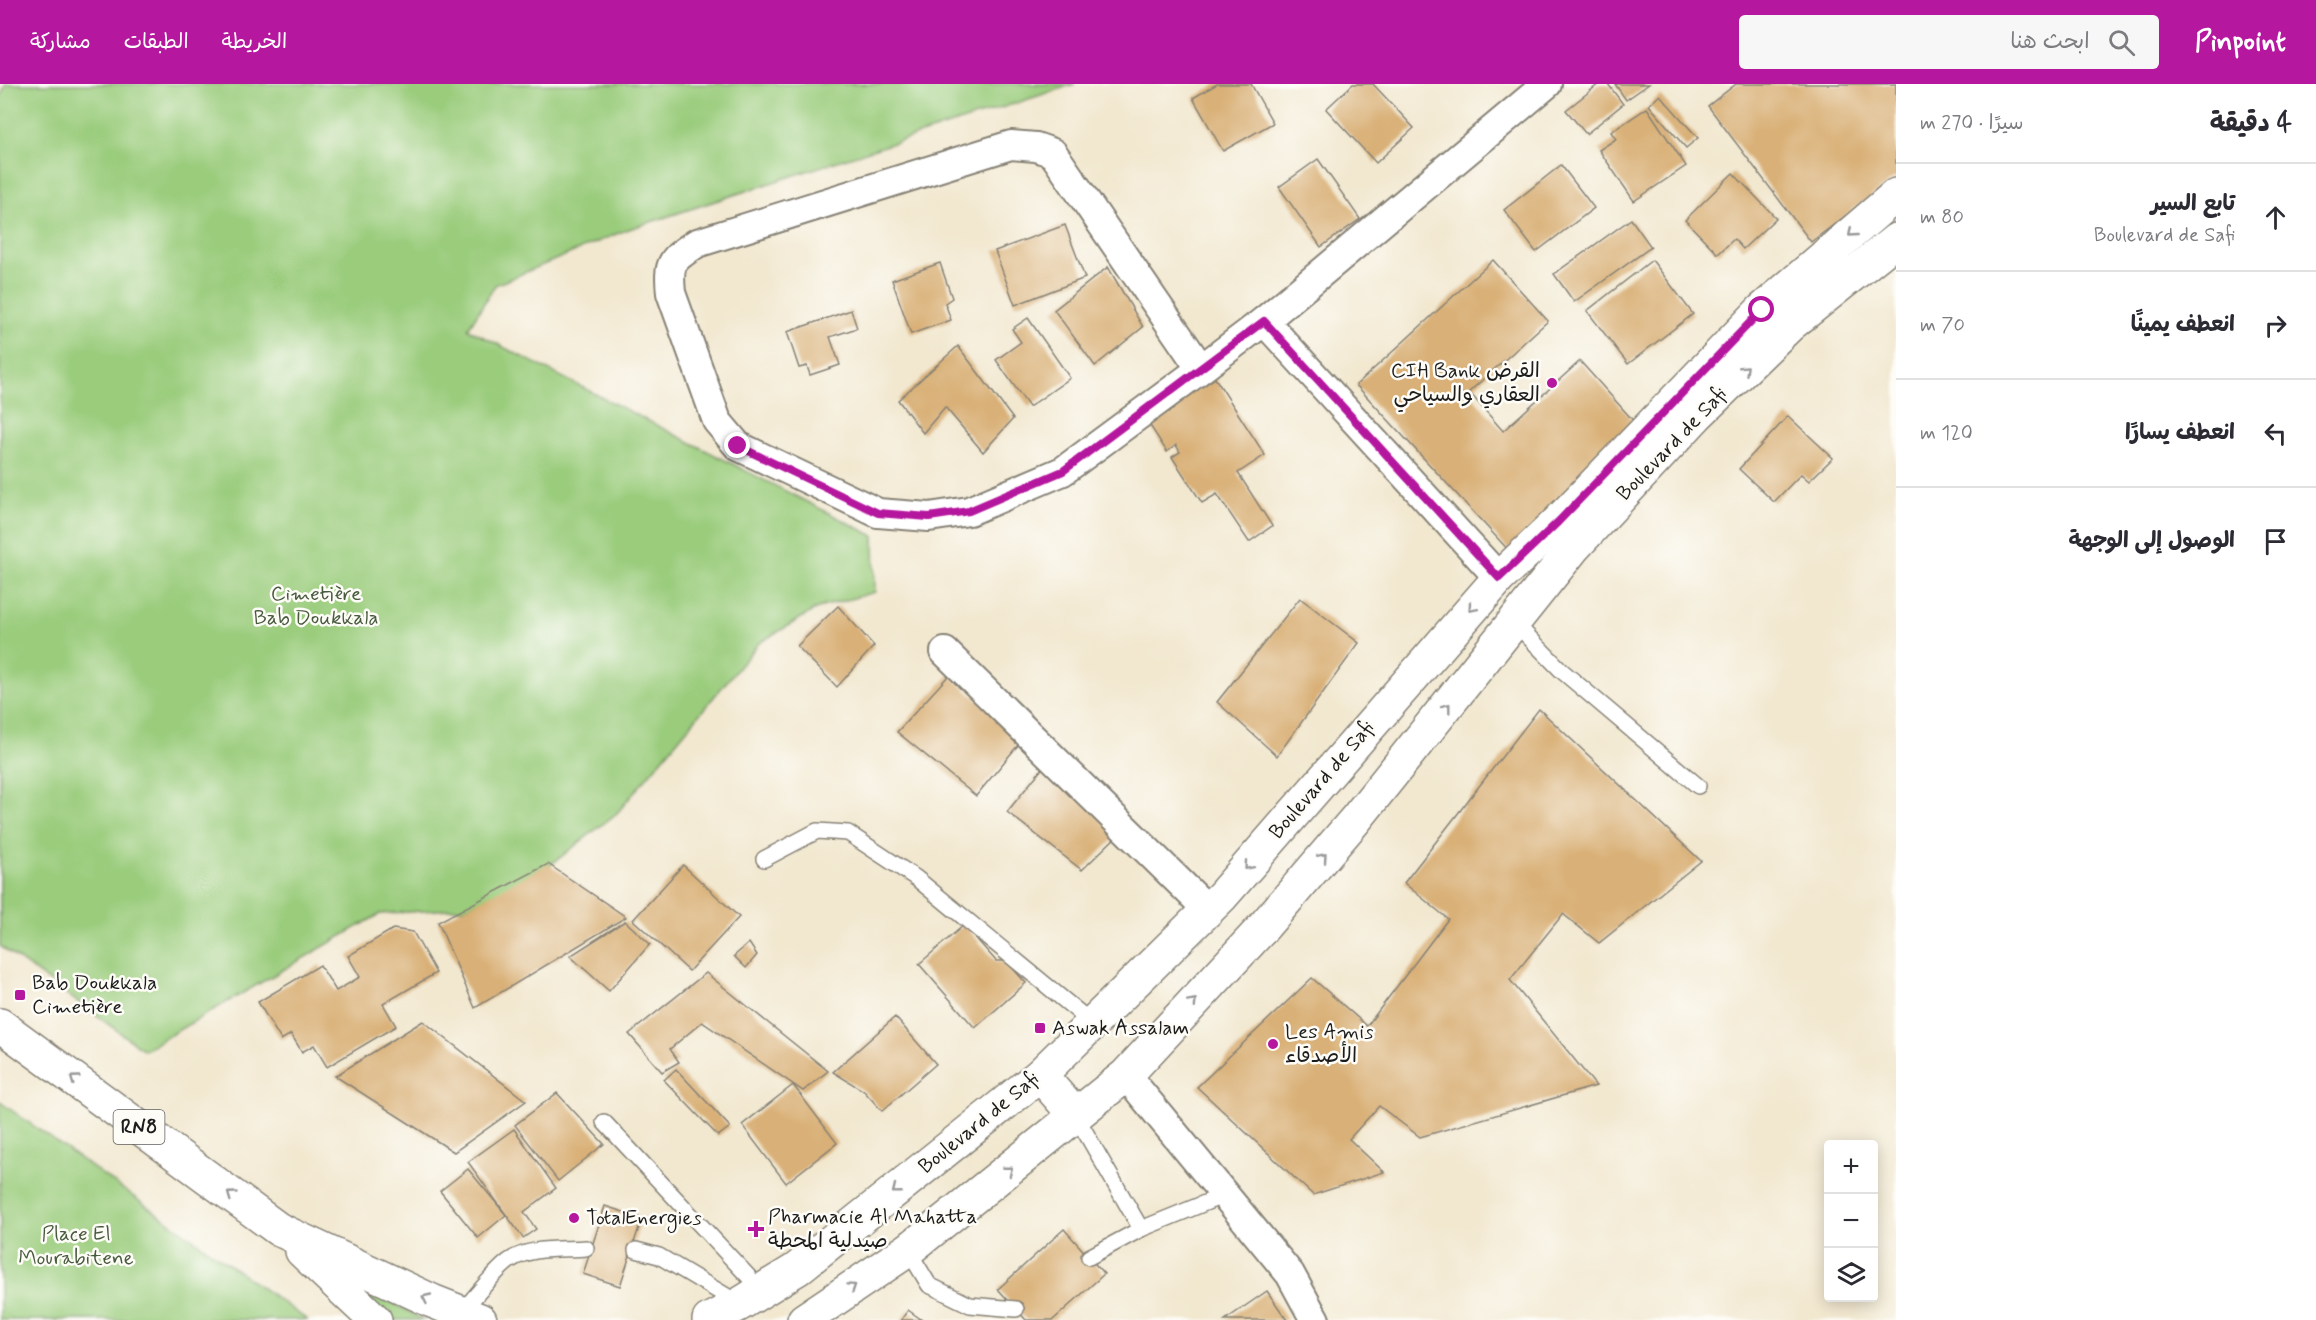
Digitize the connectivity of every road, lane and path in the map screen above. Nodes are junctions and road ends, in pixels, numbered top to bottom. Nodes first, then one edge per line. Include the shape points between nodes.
1 (1547, 84) edge
2 (1895, 202) edge
3 (1896, 240) edge
4 (1264, 321) junction
5 (1202, 369) junction
6 (1566, 535) junction
7 (1499, 578) junction
8 (1514, 622) junction
9 (945, 652) dead end
10 (1698, 786) dead end
11 (764, 858) dead end
12 (1215, 903) junction
13 (1259, 932) junction
14 (1092, 1023) junction
15 (0, 1025) edge
16 (1040, 1075) junction
17 (1126, 1075) junction
18 (1076, 1116) junction
19 (604, 1122) dead end
20 (1227, 1194) junction
21 (278, 1229) junction
22 (1141, 1229) junction
23 (586, 1248) dead end
24 (636, 1250) dead end
25 (908, 1250) junction
26 (1089, 1257) dead end
27 (751, 1297) junction
28 (1016, 1309) dead end
29 (470, 1317) edge
30 (375, 1320) edge
31 (709, 1320) edge
32 (804, 1320) edge
33 (1315, 1320) edge

1 - 4 street
2 -> 6 main road, Boulevard de Safi via 1762,310
6 -> 3 main road, Boulevard de Safi via 1782,333
4 - 5 street
4 - 7 street
5 - 5 street via 1063,471 969,511 929,517 878,513 738,446 717,421 671,293 669,273 675,257 697,243 1011,145 1036,147 1053,153
6 - 7 main road, Boulevard de Safi
6 - 8 main road, Boulevard de Safi
7 -> 12 main road, Boulevard de Safi
8 - 10 lane via 1562,671
13 -> 8 main road, Boulevard de Safi via 1414,749
9 - 12 street
11 - 14 lane via 817,831 848,833 916,878
12 - 13 main road
12 - 14 main road, Boulevard de Safi
17 -> 13 main road, Boulevard de Safi
14 - 16 main road, Boulevard de Safi
21 -> 15 main road, RN8
16 - 18 main road
16 -> 27 main road, Boulevard de Safi via 806,1262
17 - 18 main road, Boulevard de Safi
17 - 20 street
18 - 22 lane
25 -> 18 main road, Boulevard de Safi
19 - 27 lane
20 - 22 lane
20 - 33 street via 1290,1274
29 -> 21 main road, RN8
21 - 30 main road
22 - 26 lane
23 - 29 lane via 536,1251 508,1262
24 - 27 lane
25 - 28 lane via 928,1285 970,1305
32 -> 25 main road, Boulevard de Safi
27 - 31 main road, Boulevard de Safi

